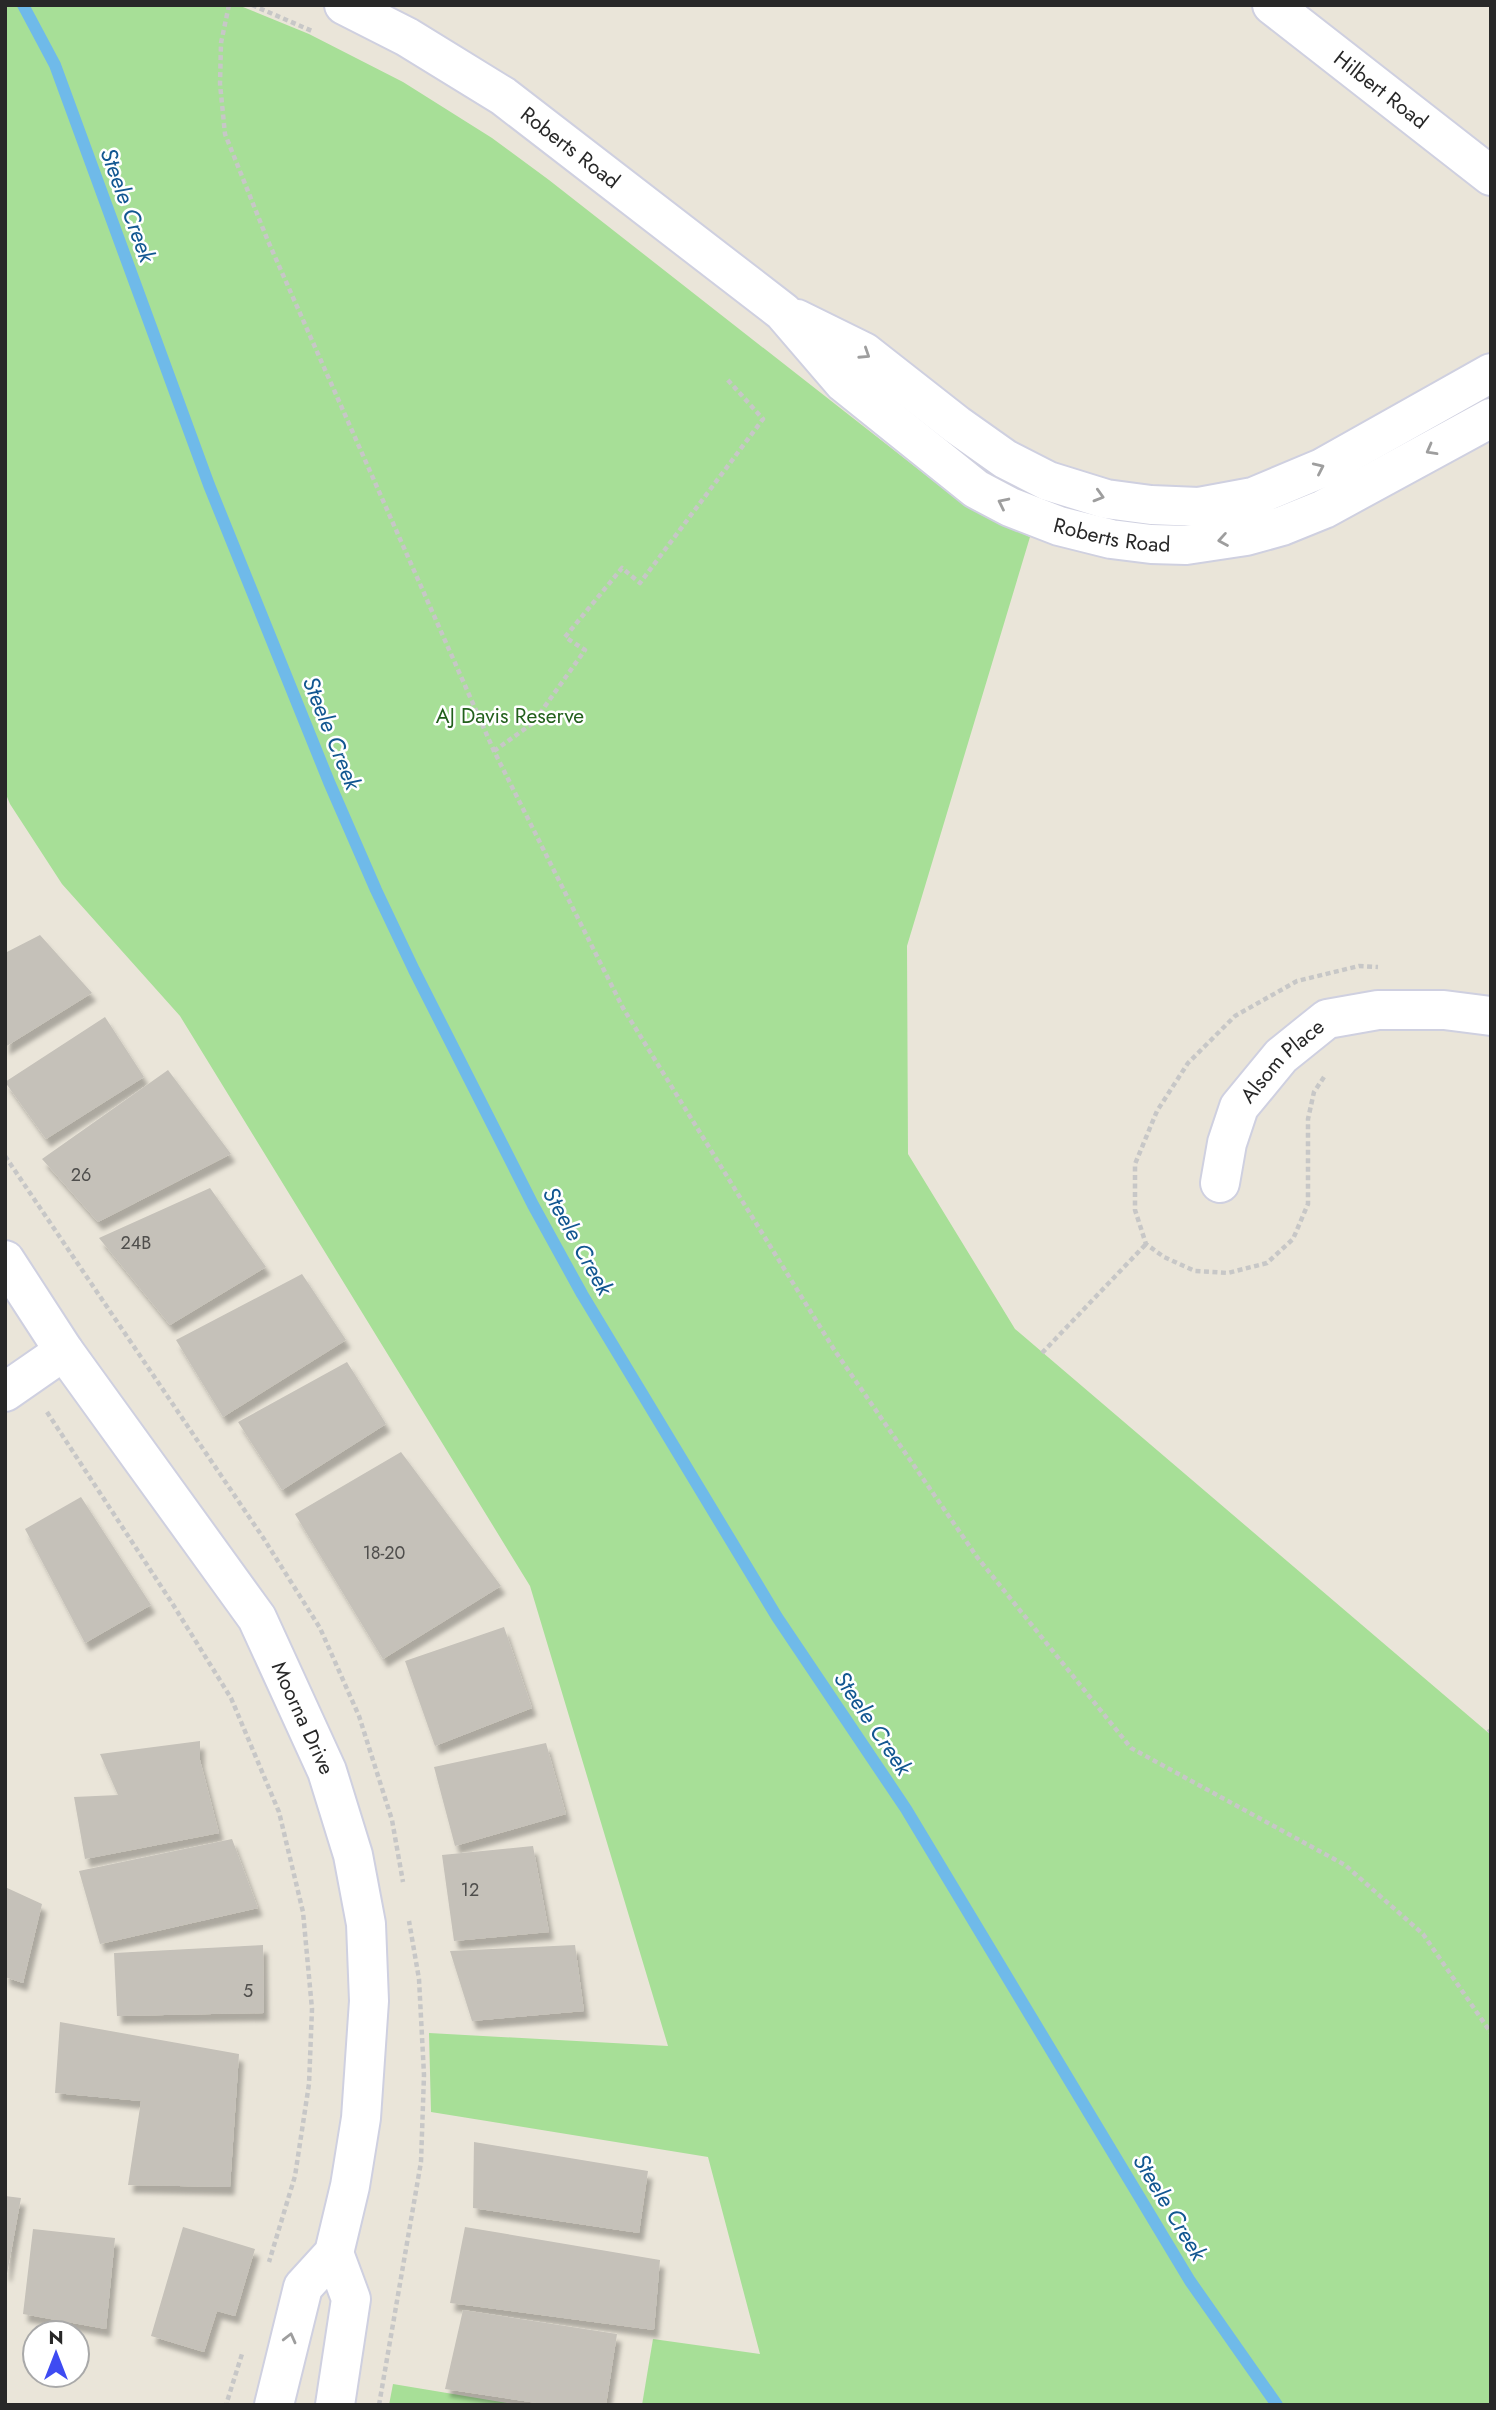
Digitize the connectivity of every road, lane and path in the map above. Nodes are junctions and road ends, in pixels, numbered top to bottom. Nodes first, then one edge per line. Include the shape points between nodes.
1 (229, 5) edge
2 (344, 5) edge
3 (1272, 5) edge
4 (1491, 176) edge
5 (783, 312) junction
6 (1491, 373) edge
7 (727, 379) dead end
8 (1491, 418) edge
9 (494, 751) junction
10 (1491, 1016) edge
11 (1220, 1183) dead end
12 (1146, 1244) dead end
13 (5, 1260) edge
14 (64, 1351) junction
15 (1042, 1353) dead end
16 (15, 1385) edge
17 (1491, 2033) edge
18 (334, 2253) junction
19 (268, 2265) dead end
20 (246, 2341) dead end
21 (229, 2405) edge
22 (274, 2405) edge
23 (335, 2405) edge

1 - 9 path via 221,43 225,134
2 - 5 street, Roberts Road via 407,37 503,96
3 - 4 street, Hilbert Road
5 -> 6 street, Roberts Road via 864,352 1005,459 1048,481 1151,505 1199,506 1253,497 1322,468
8 -> 5 street, Roberts Road via 1324,509 1282,526 1186,545 1111,539 1059,526 976,489 844,383
7 - 9 path via 763,419 640,583 622,568 573,627 565,637 585,650 533,723
9 - 17 path via 623,1008 835,1351 977,1556 1131,1748 1345,1865 1423,1934
10 - 11 street, Alsom Place via 1378,1010 1327,1018 1281,1056 1238,1107
12 - 15 path
13 - 14 street, Moorna Drive
14 - 16 street
14 - 18 street, Moorna Drive via 257,1618 327,1771 353,1855 366,1924 369,2001 361,2118
16 - 19 path via 172,1603 231,1698 279,1812 303,1912 312,2008 309,2084 295,2176
22 -> 18 street, Moorna Drive via 303,2287
18 - 23 street via 351,2299
20 - 21 path

